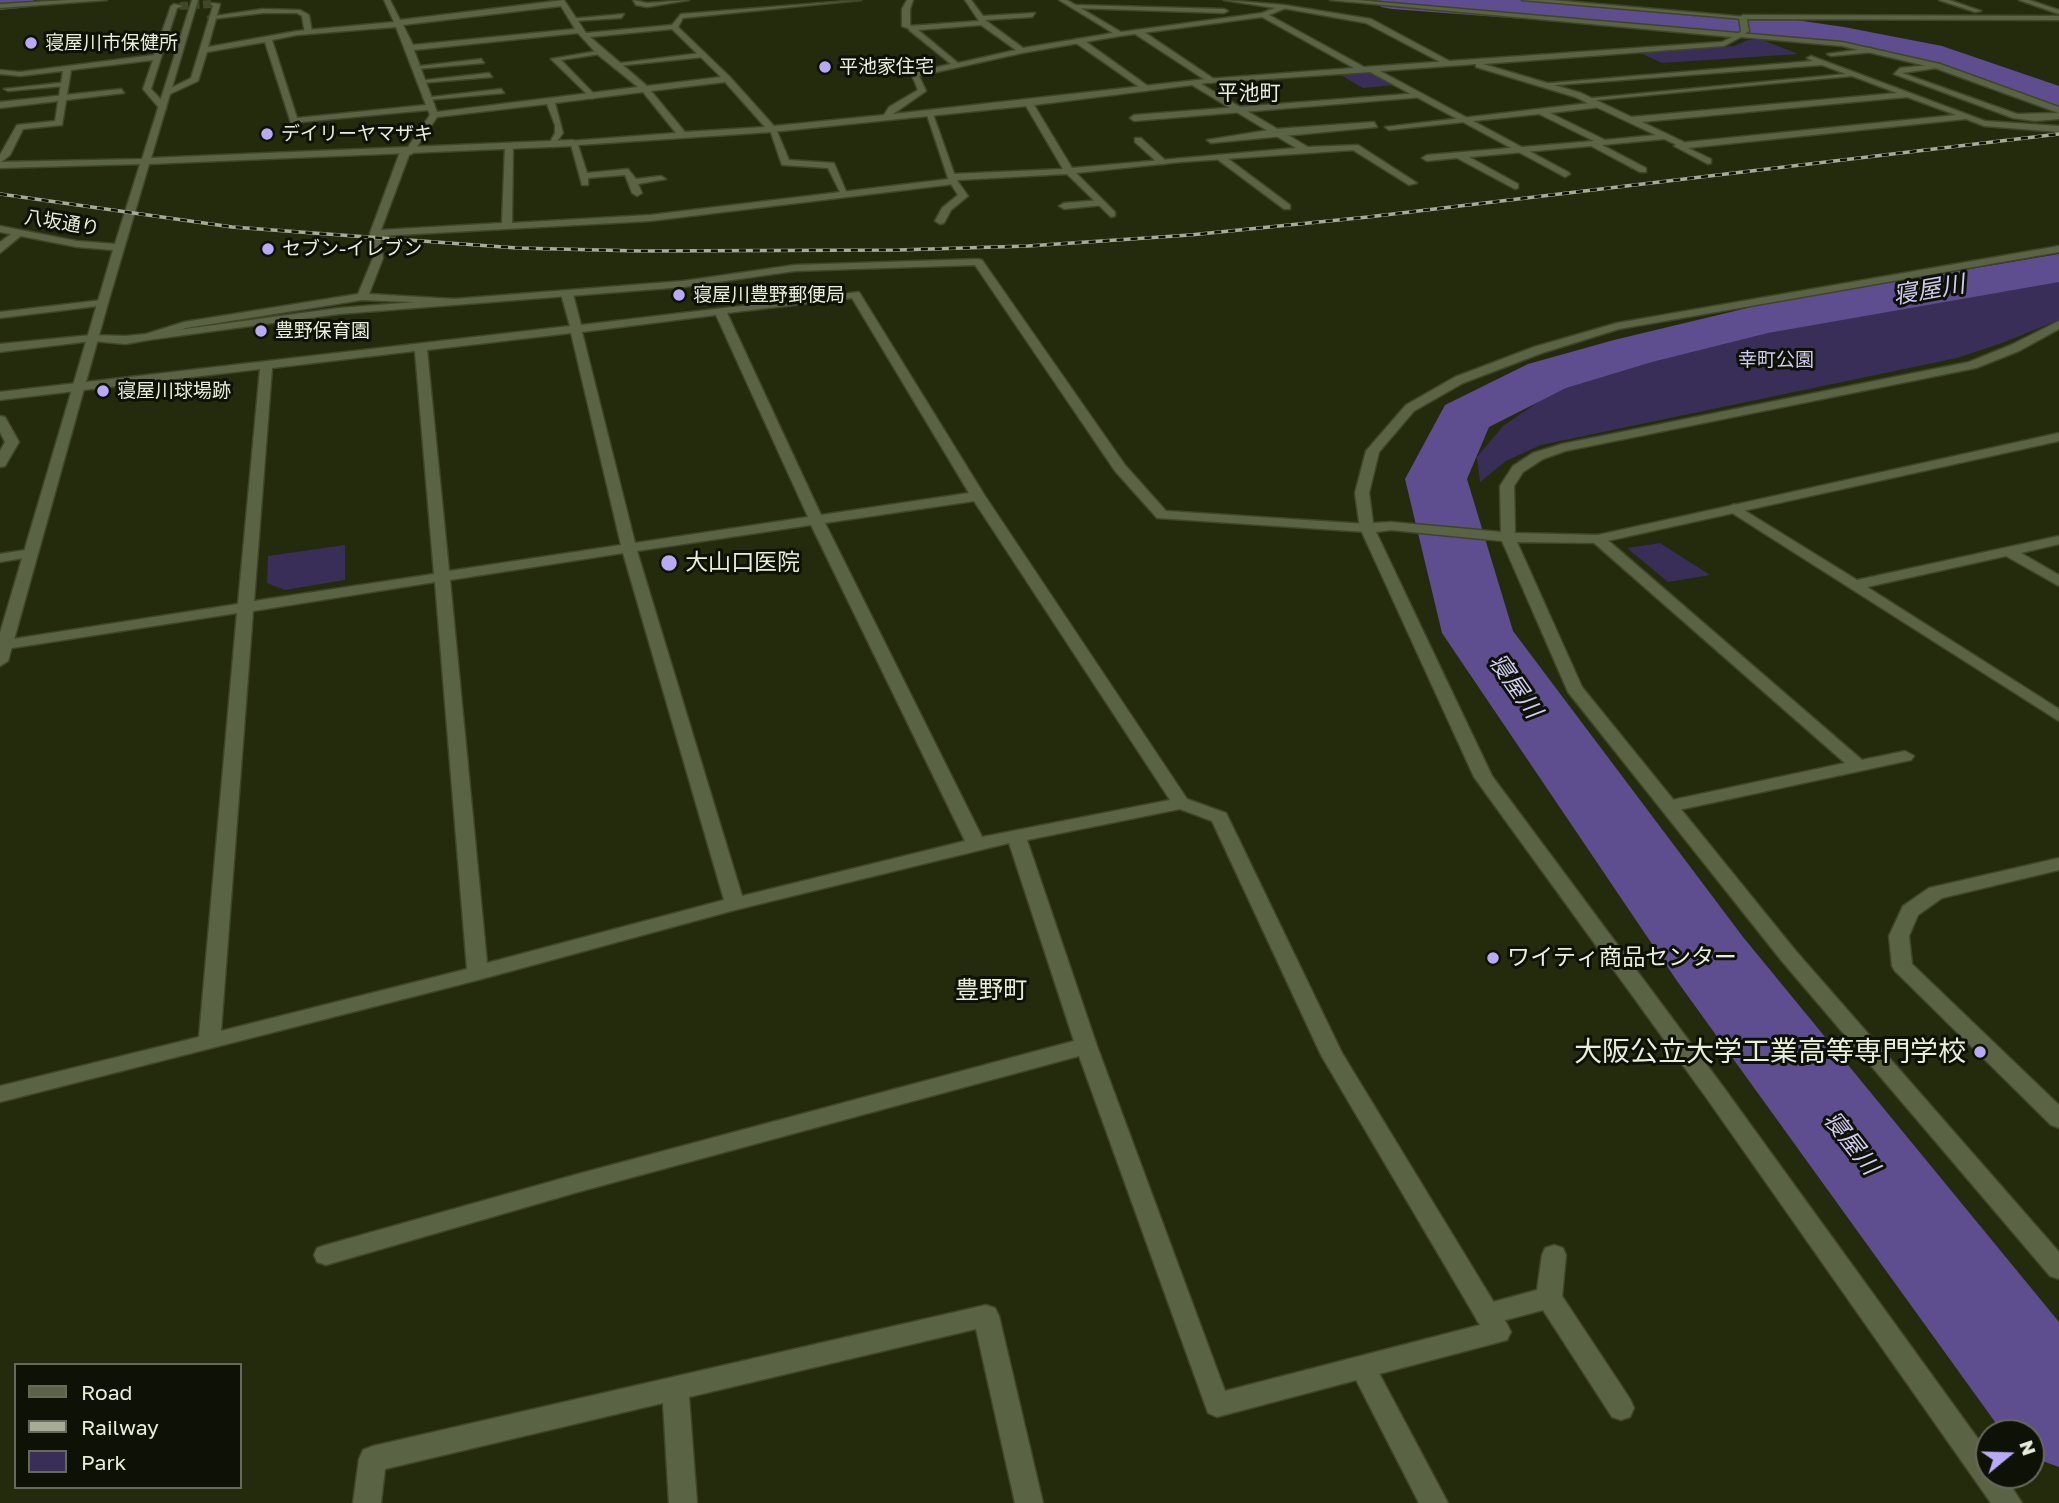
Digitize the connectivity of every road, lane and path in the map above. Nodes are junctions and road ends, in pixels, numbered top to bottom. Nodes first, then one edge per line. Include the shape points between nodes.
1 (104, 0) edge
2 (195, 0) edge
3 (387, 0) edge
4 (522, 0) edge
5 (636, 0) edge
6 (687, 0) edge
7 (858, 0) edge
8 (910, 0) edge
9 (968, 0) edge
10 (1062, 0) edge
11 (1227, 0) edge
12 (1333, 0) edge
13 (1525, 0) edge
14 (1942, 0) edge
15 (2022, 0) edge
16 (562, 2) edge
17 (212, 4) dead end
18 (647, 5) junction
19 (0, 6) edge
20 (180, 6) dead end
21 (1075, 7) junction
22 (1284, 7) junction
23 (527, 8) junction
24 (667, 10) dead end
25 (1224, 11) dead end
26 (2059, 12) edge
27 (1032, 15) dead end
28 (1263, 15) junction
29 (621, 16) dead end
30 (1994, 17) junction
31 (212, 18) junction
32 (1743, 18) junction
33 (2059, 18) edge
34 (573, 19) junction
35 (1109, 19) dead end
36 (1096, 20) junction
37 (982, 21) junction
38 (399, 23) junction
39 (674, 26) junction
40 (912, 28) junction
41 (308, 32) junction
42 (1138, 32) junction
43 (582, 33) junction
44 (1744, 33) junction
45 (1120, 34) junction
46 (268, 39) junction
47 (1079, 41) junction
48 (410, 48) junction
49 (203, 50) junction
50 (1871, 50) junction
51 (1022, 51) junction
52 (600, 52) junction
53 (1801, 54) dead end
54 (1831, 54) dead end
55 (701, 55) junction
56 (157, 57) junction
57 (481, 61) dead end
58 (1469, 61) junction
59 (1449, 63) junction
60 (1821, 63) junction
61 (617, 64) junction
62 (956, 65) junction
63 (1937, 66) junction
64 (416, 67) junction
65 (67, 68) junction
66 (1365, 68) junction
67 (0, 72) edge
68 (489, 75) dead end
69 (1852, 75) junction
70 (727, 79) junction
71 (421, 81) junction
72 (1213, 81) junction
73 (1194, 83) junction
74 (65, 84) junction
75 (1543, 84) junction
76 (8, 89) dead end
77 (645, 89) junction
78 (1148, 89) junction
79 (121, 91) dead end
80 (501, 91) dead end
81 (167, 92) junction
82 (1420, 95) junction
83 (1906, 95) junction
84 (592, 97) junction
85 (63, 98) junction
86 (1586, 99) junction
87 (551, 103) junction
88 (1029, 103) junction
89 (0, 105) edge
90 (1599, 105) junction
91 (163, 107) junction
92 (431, 107) junction
93 (1240, 110) junction
94 (1542, 112) junction
95 (929, 114) junction
96 (2058, 115) edge
97 (887, 117) junction
98 (1964, 117) junction
99 (1134, 118) dead end
100 (1466, 120) junction
101 (1631, 120) junction
102 (1374, 125) dead end
103 (1390, 127) dead end
104 (772, 129) junction
105 (2059, 129) edge
106 (1277, 132) junction
107 (682, 136) junction
108 (1664, 136) junction
109 (1138, 140) dead end
110 (1211, 140) dead end
111 (1604, 142) junction
112 (573, 143) junction
113 (1591, 143) junction
114 (553, 144) junction
115 (1681, 144) junction
116 (509, 147) junction
117 (1306, 150) junction
118 (1521, 150) junction
119 (407, 152) junction
120 (1458, 155) junction
121 (1220, 157) junction
122 (1427, 158) dead end
123 (146, 159) junction
124 (1708, 161) dead end
125 (0, 162) edge
126 (1162, 162) junction
127 (1643, 170) dead end
128 (1069, 171) junction
129 (1565, 174) dead end
130 (661, 179) dead end
131 (954, 179) junction
132 (632, 182) junction
133 (1412, 183) dead end
134 (1515, 186) dead end
135 (637, 193) dead end
136 (845, 194) junction
137 (1101, 203) junction
138 (1063, 206) dead end
139 (1287, 207) dead end
140 (1111, 214) dead end
141 (940, 221) dead end
142 (507, 226) junction
143 (0, 229) edge
144 (375, 233) junction
145 (18, 234) junction
146 (120, 248) junction
147 (2059, 249) edge
148 (0, 250) edge
149 (567, 294) junction
150 (362, 297) junction
151 (456, 302) junction
152 (102, 303) junction
153 (720, 311) junction
154 (0, 315) edge
155 (2059, 325) edge
156 (576, 329) junction
157 (148, 337) junction
158 (92, 338) junction
159 (0, 348) edge
160 (421, 348) junction
161 (266, 366) junction
162 (78, 387) junction
163 (0, 396) edge
164 (0, 420) edge
165 (2059, 437) edge
166 (0, 463) edge
167 (978, 496) junction
168 (1734, 508) junction
169 (816, 520) junction
170 (1367, 527) junction
171 (1508, 537) junction
172 (1598, 539) junction
173 (2059, 540) edge
174 (629, 548) junction
175 (2009, 552) junction
176 (31, 553) junction
177 (0, 558) edge
178 (440, 578) junction
179 (2059, 581) edge
180 (1854, 585) junction
181 (246, 609) junction
182 (6, 643) junction
183 (0, 661) edge
184 (2059, 716) edge
185 (1905, 756) dead end
186 (1859, 766) junction
187 (1181, 803) junction
188 (1669, 807) junction
189 (1016, 835) junction
190 (976, 844) junction
191 (2059, 864) edge
192 (735, 905) junction
193 (478, 973) junction
194 (209, 1042) junction
195 (1086, 1046) junction
196 (0, 1094) edge
197 (2059, 1119) edge
198 (326, 1255) dead end
199 (1554, 1255) dead end
200 (2059, 1269) edge
201 (1549, 1298) junction
202 (1487, 1314) junction
203 (1363, 1368) junction
204 (675, 1389) junction
205 (1621, 1408) dead end
206 (367, 1503) edge
207 (683, 1503) edge
208 (1029, 1503) edge
209 (1434, 1503) edge
210 (2008, 1503) edge

1 - 19 street
2 - 81 street
3 - 38 street
4 - 23 street
5 - 18 street
6 - 18 street
7 - 39 street via 679,15
8 - 40 street via 906,26
9 - 37 street
10 - 21 street
11 - 22 street
12 - 44 street
13 - 32 street
14 - 30 street
15 - 26 street
16 - 23 street
16 - 34 street
17 - 31 street via 217,4
18 - 24 street
20 - 56 street via 174,6
21 - 25 street
21 - 36 street
22 - 28 street
22 - 59 street via 1368,21
23 - 38 street
27 - 37 street
28 - 42 street
28 - 66 street
29 - 34 street
30 - 32 street
30 - 33 street
31 - 41 street via 298,11 305,15
31 - 49 street
32 - 44 street
34 - 43 street
35 - 36 street
36 - 45 street
37 - 40 street
37 - 51 street
38 - 41 street
38 - 48 street
39 - 43 street
39 - 55 street
40 - 62 street
41 - 46 street
42 - 45 street
42 - 72 street
43 - 48 street
43 - 52 street
44 - 50 street
44 - 58 street via 1724,44
45 - 47 street
46 - 49 street
46 - 92 street via 294,121
47 - 51 street
47 - 78 street
48 - 64 street
49 - 81 street via 195,79
50 - 54 street
50 - 63 street
51 - 62 street
52 - 61 street
52 - 84 street via 555,59
53 - 60 street
55 - 61 street
55 - 70 street
56 - 65 street
56 - 91 street via 147,89
57 - 64 street
58 - 59 street
58 - 75 street
59 - 66 street
60 - 69 street
60 - 75 street
61 - 77 street
62 - 97 street via 914,75 922,91
63 - 96 street
63 - 96 street via 1900,70 1898,74 2015,116
64 - 71 street
65 - 67 street
65 - 74 street
66 - 72 street
66 - 82 street
68 - 71 street
69 - 83 street
69 - 86 street
70 - 77 street
70 - 104 street
71 - 92 street
72 - 73 street
73 - 78 street
73 - 93 street
74 - 76 street
74 - 85 street
75 - 86 street
77 - 84 street
77 - 107 street
78 - 88 street
79 - 85 street
80 - 92 street
81 - 91 street
82 - 93 street
82 - 100 street
83 - 98 street
83 - 101 street
84 - 87 street
85 - 89 street
85 - 125 street via 59,123 20,127
86 - 90 street
87 - 92 street
87 - 114 street via 559,125
88 - 95 street
88 - 128 street
90 - 94 street
90 - 101 street
91 - 123 street
92 - 119 street
93 - 99 street
93 - 106 street
94 - 100 street
94 - 111 street
95 - 97 street
95 - 131 street
97 - 104 street
98 - 105 street
98 - 115 street
100 - 103 street
100 - 118 street
101 - 108 street
102 - 106 street
104 - 107 street
104 - 136 street via 785,163 831,165
106 - 110 street
106 - 117 street
107 - 112 street
108 - 111 street
108 - 115 street
109 - 126 street
111 - 113 street
112 - 114 street
112 - 132 street via 584,180 628,172
113 - 118 street
113 - 127 street
114 - 116 street
115 - 124 street via 1678,146
116 - 119 street
116 - 142 street
117 - 121 street
117 - 133 street via 1355,147
118 - 120 street
118 - 129 street
119 - 123 street
119 - 144 street
120 - 122 street
120 - 134 street
121 - 126 street
121 - 139 street
123 - 125 street
123 - 146 street
126 - 128 street
128 - 131 street
128 - 137 street
130 - 132 street
131 - 136 street
131 - 141 street via 962,196
132 - 135 street
136 - 142 street via 650,218
137 - 138 street
137 - 140 street
142 - 144 street
143 - 145 street, 八坂通り
144 - 150 street via 377,258
145 - 146 street, 八坂通り
145 - 148 street
146 - 152 street
147 - 170 street via 1617,327 1459,380 1410,408 1373,451 1362,493
149 - 151 street
149 - 156 street
149 - 170 street via 795,268 978,262 1120,468 1161,515
150 - 151 street
150 - 157 street via 184,325
151 - 157 street via 339,311
152 - 154 street
152 - 158 street
153 - 156 street
153 - 167 street via 855,294
153 - 169 street
155 - 171 street via 1972,365 1538,456 1518,469 1507,486
156 - 160 street
156 - 174 street
157 - 158 street
158 - 159 street
158 - 162 street
160 - 161 street
160 - 178 street
161 - 162 street
161 - 181 street
162 - 163 street
162 - 176 street
164 - 166 street via 12,442
165 - 168 street
167 - 169 street
167 - 187 street
168 - 172 street
168 - 180 street
169 - 174 street
169 - 190 street
170 - 171 street
170 - 210 street via 1483,777
171 - 172 street
171 - 188 street via 1574,688
172 - 186 street
173 - 175 street
174 - 178 street
174 - 192 street
175 - 179 street
175 - 180 street
176 - 177 street
176 - 182 street
178 - 181 street
178 - 193 street
180 - 184 street
181 - 182 street
181 - 194 street
182 - 183 street
185 - 186 street
186 - 188 street
187 - 189 street
187 - 202 street via 1219,817 1332,1055
188 - 200 street via 1788,956
189 - 190 street
189 - 195 street
190 - 192 street
191 - 197 street via 1936,893 1910,911 1899,936 1902,966
192 - 193 street
193 - 194 street
194 - 196 street
195 - 198 street
195 - 203 street via 1217,1405
199 - 201 street
201 - 202 street
201 - 205 street
202 - 203 street via 1498,1332
203 - 209 street
204 - 206 street via 373,1459
204 - 207 street
204 - 208 street via 986,1316

